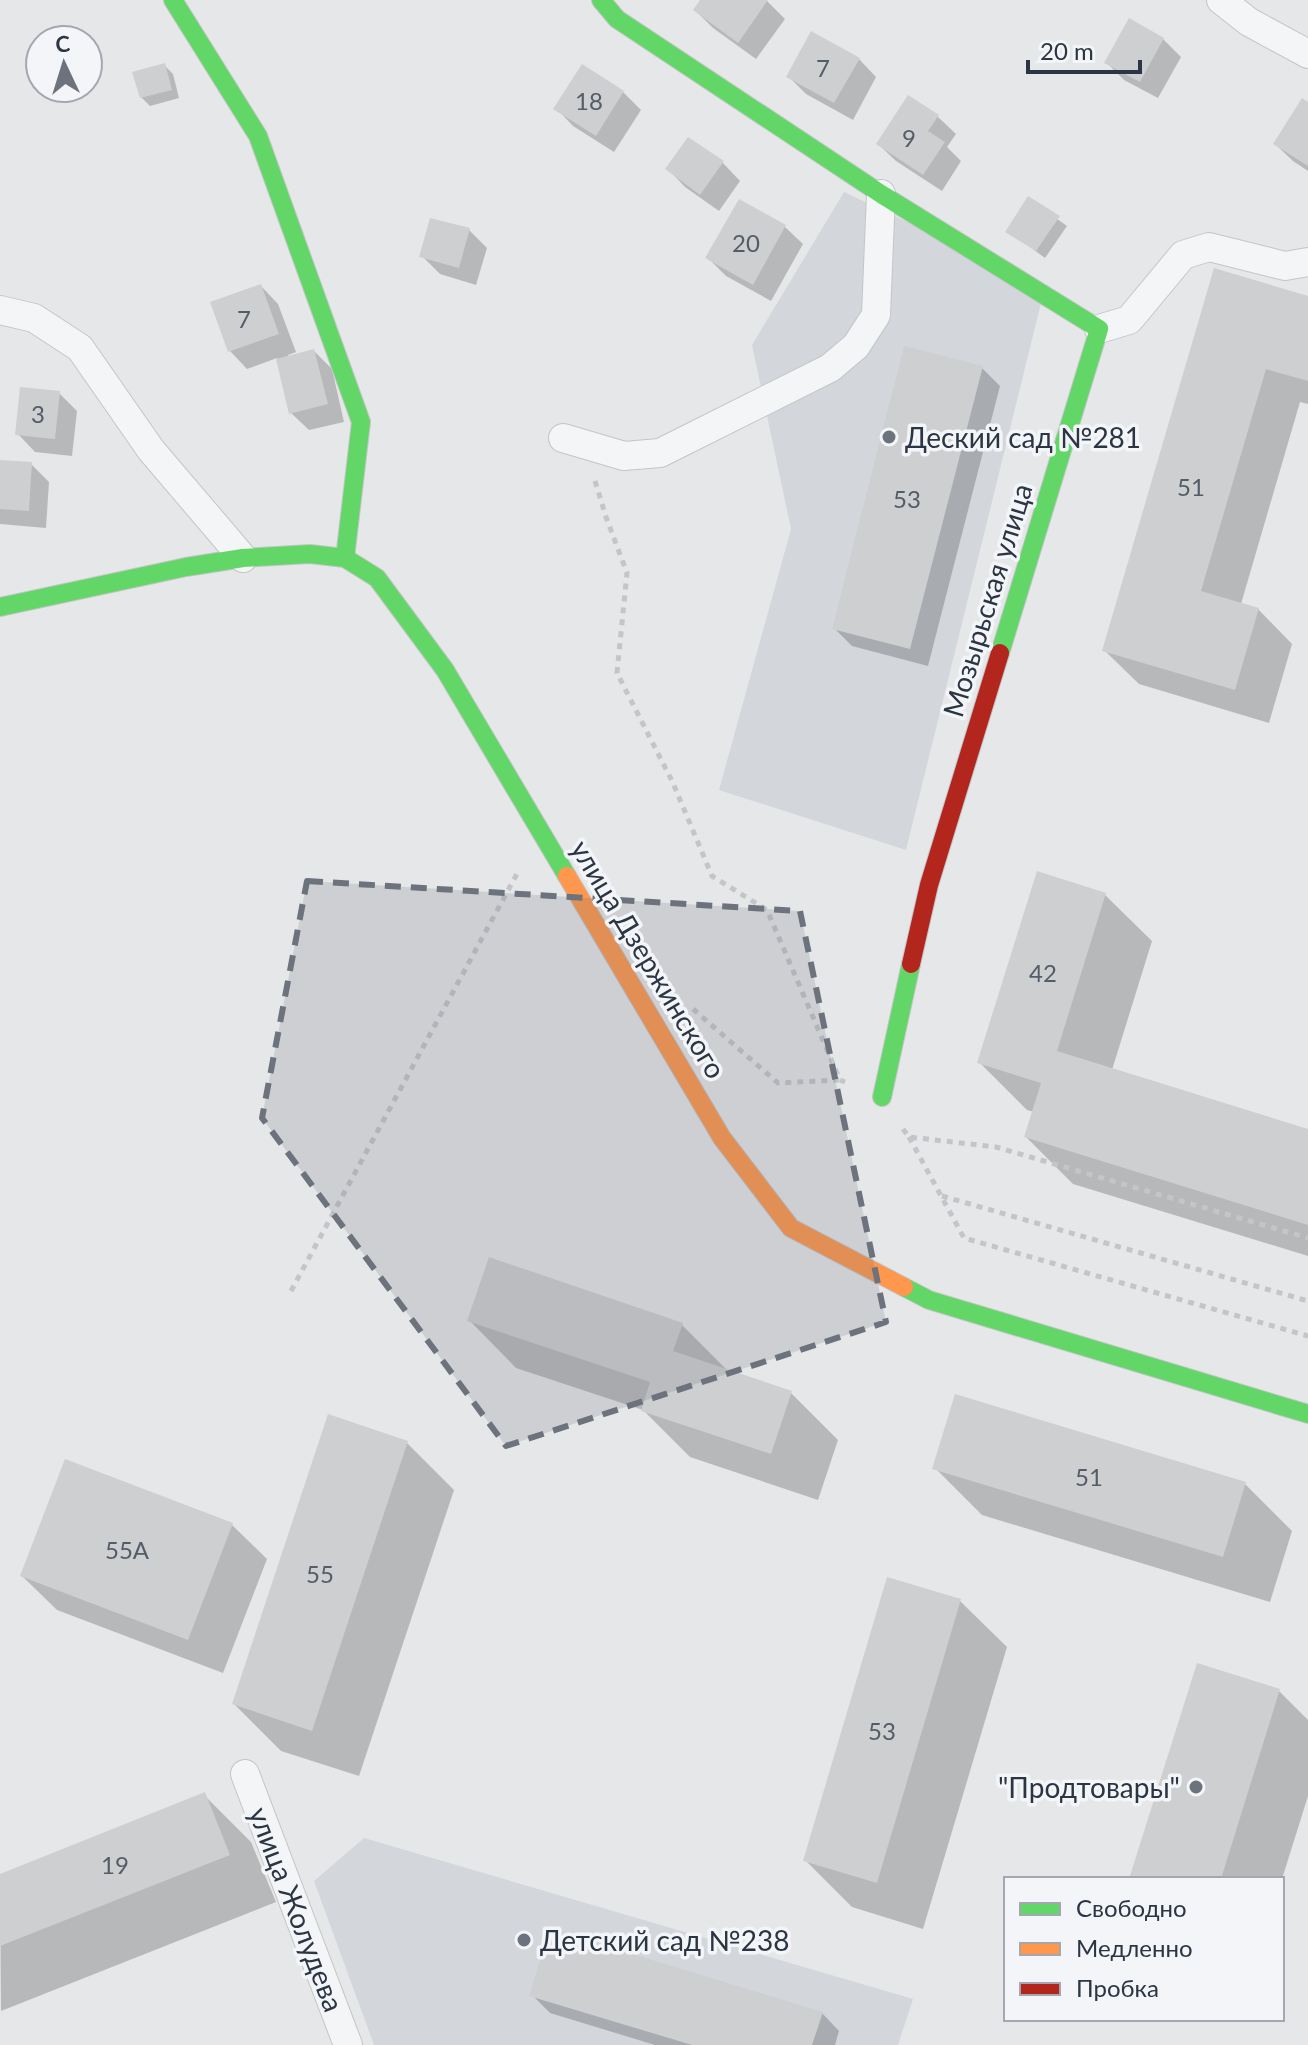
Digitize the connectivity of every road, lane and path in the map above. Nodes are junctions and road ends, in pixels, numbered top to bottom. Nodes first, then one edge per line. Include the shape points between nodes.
1 (173, 0) edge
2 (601, 0) edge
3 (1221, 0) edge
4 (1308, 54) edge
5 (881, 194) junction
6 (1308, 262) edge
7 (0, 310) edge
8 (1099, 329) junction
9 (574, 442) joint
10 (243, 558) junction
11 (345, 558) junction
12 (0, 607) edge
13 (541, 831) junction
14 (687, 1004) dead end
15 (840, 1080) junction
16 (882, 1097) junction
17 (909, 1137) junction
18 (941, 1196) junction
19 (1308, 1238) edge
20 (291, 1291) dead end
21 (1308, 1301) edge
22 (1308, 1336) edge
23 (1308, 1414) edge
24 (245, 1774) dead end
25 (348, 2045) edge

1 - 11 street via 258,136 361,422
2 - 5 street via 617,19
3 - 4 street
5 - 8 street
5 - 9 street via 876,315 856,346 830,368 660,453 624,456
6 - 8 street via 1285,266 1209,247 1183,255 1129,320
7 - 10 street via 34,318 80,348 151,450
8 - 16 street, Мозырьская улица via 929,885
9 - 15 path via 627,573 617,673 673,783 712,876 767,910
10 - 11 street, улица Дзержинского
10 - 12 street, улица Дзержинского
11 - 13 street, улица Дзержинского via 377,578 445,670
13 - 20 path
13 - 23 street, улица Дзержинского via 722,1138 791,1228 929,1300
14 - 15 path via 778,1083
15 - 16 path
16 - 17 path
17 - 18 path
17 - 19 path via 996,1147
18 - 21 path
18 - 22 path via 964,1238
24 - 25 street, улица Жолудева

